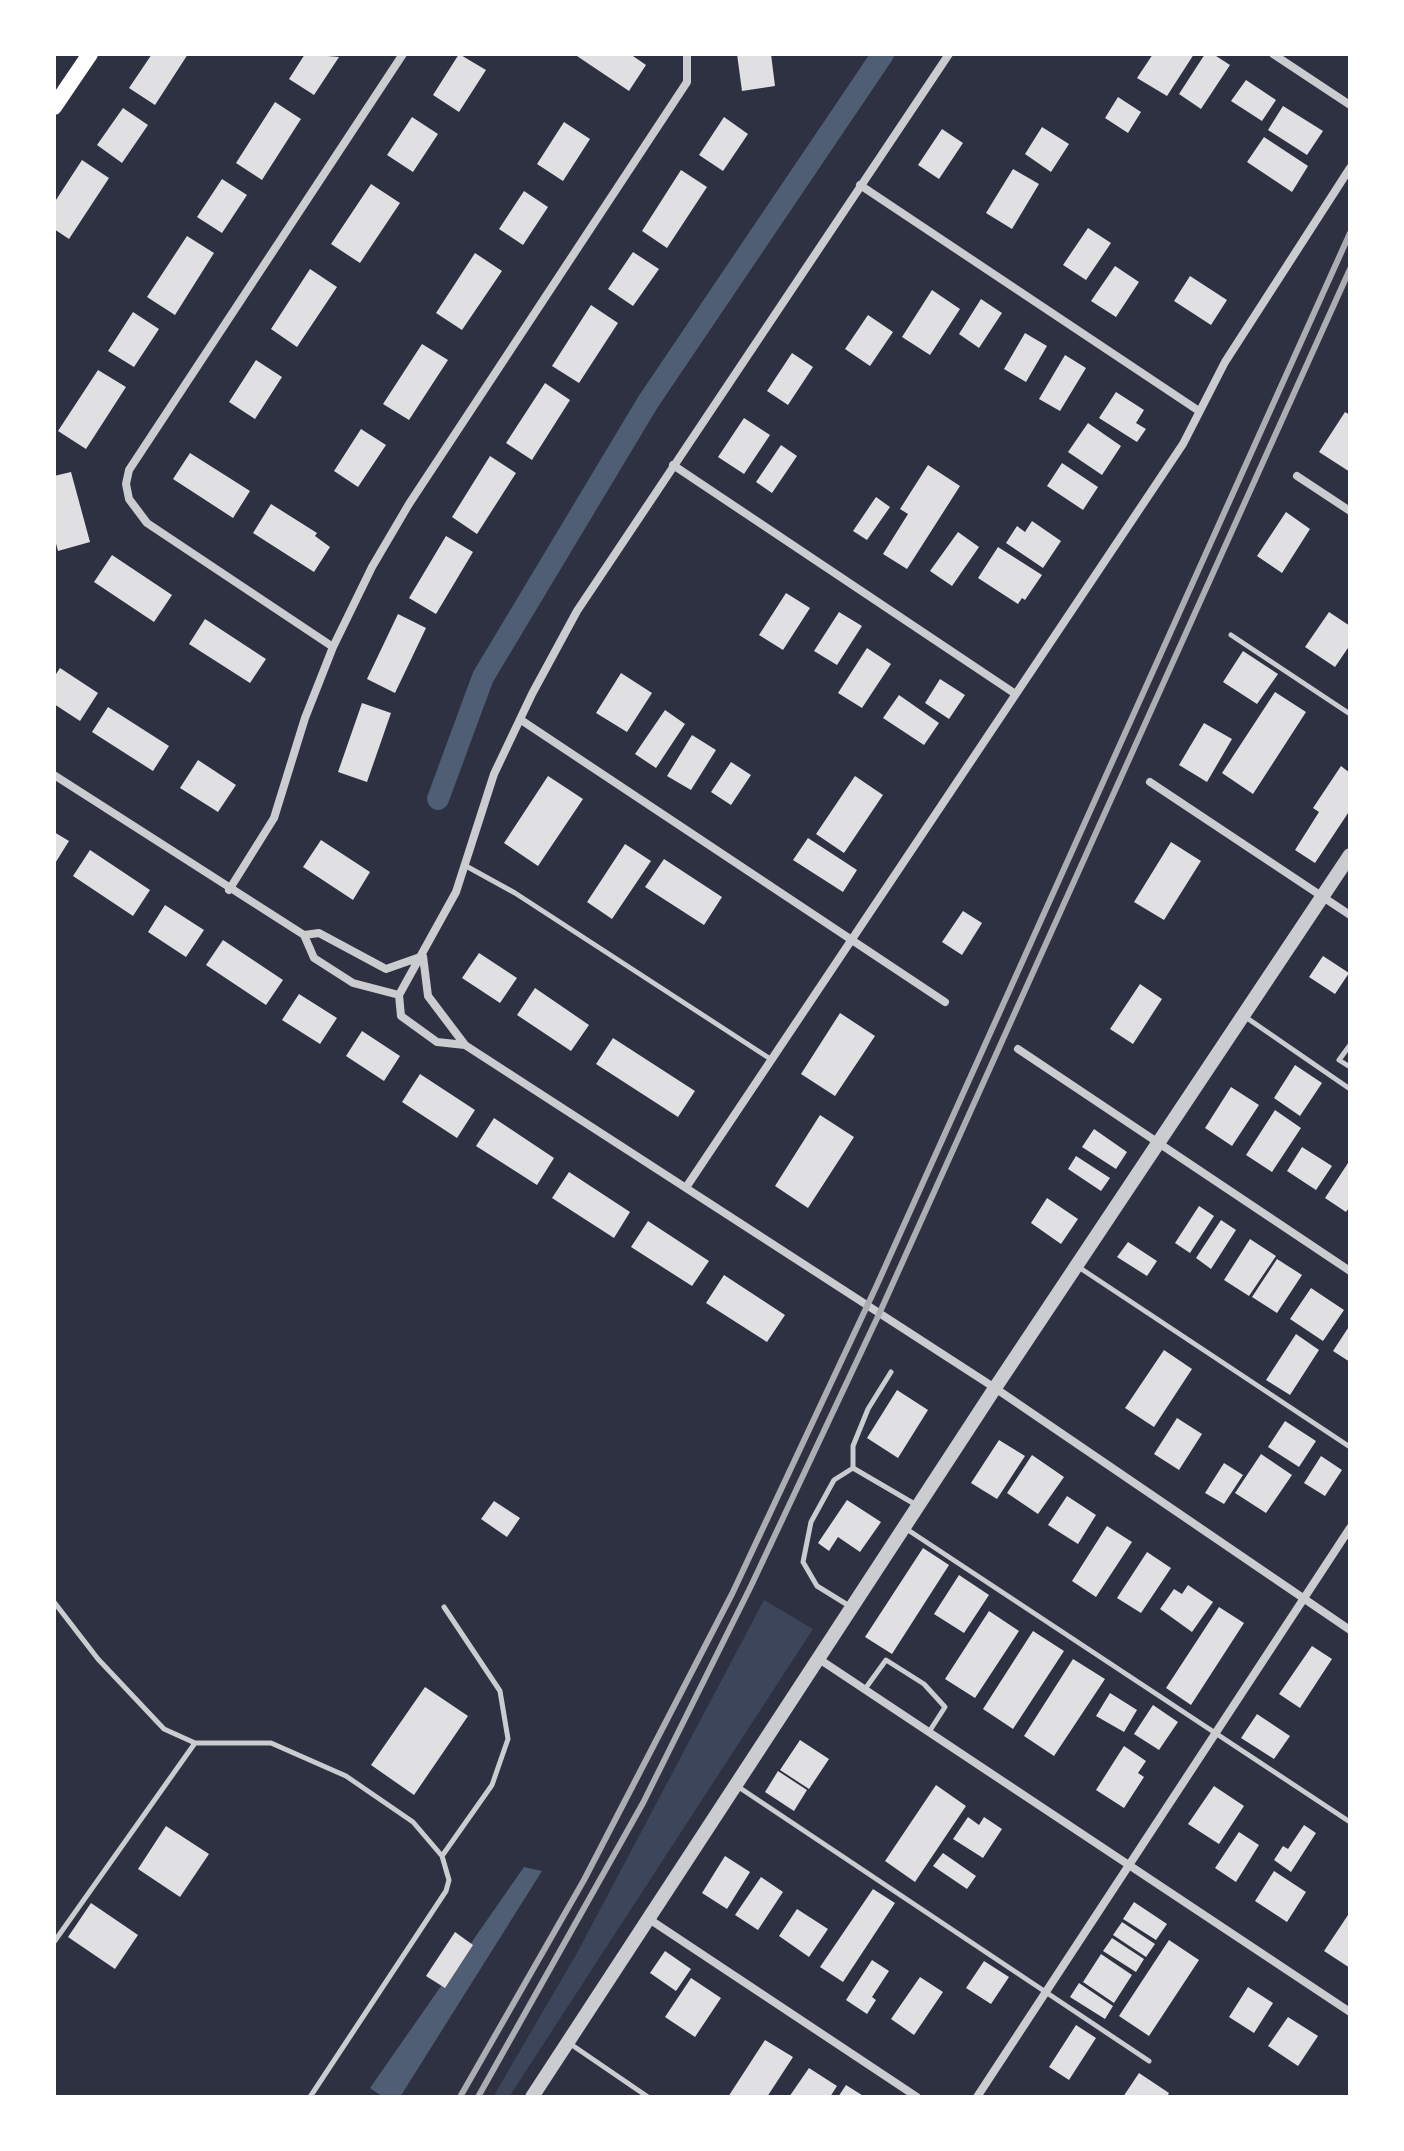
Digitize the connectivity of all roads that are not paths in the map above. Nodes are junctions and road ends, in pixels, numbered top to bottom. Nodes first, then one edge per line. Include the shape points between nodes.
1 (90, 54) edge
2 (403, 54) edge
3 (687, 54) edge
4 (949, 54) edge
5 (1273, 54) edge
6 (1350, 105) edge
7 (54, 107) edge
8 (1350, 168) edge
9 (860, 185) junction
10 (1199, 411) junction
11 (673, 465) junction
12 (1297, 476) dead end
13 (1350, 511) edge
14 (1231, 635) dead end
15 (333, 647) junction
16 (1014, 693) junction
17 (1350, 714) edge
18 (521, 720) junction
19 (54, 775) edge
20 (1150, 782) dead end
21 (1350, 855) edge
22 (466, 866) junction
23 (229, 890) junction
24 (1322, 897) junction
25 (1350, 915) edge
26 (304, 935) junction
27 (852, 940) junction
28 (423, 956) junction
29 (399, 995) junction
30 (945, 1002) dead end
31 (1243, 1016) junction
32 (465, 1045) junction
33 (1350, 1045) edge
34 (1018, 1049) dead end
35 (772, 1060) junction
36 (1350, 1067) edge
37 (1350, 1089) edge
38 (1158, 1143) junction
39 (687, 1186) junction
40 (1077, 1265) junction
41 (1350, 1271) edge
42 (891, 1372) dead end
43 (995, 1388) junction
44 (1350, 1447) edge
45 (853, 1468) junction
46 (918, 1506) junction
47 (904, 1528) junction
48 (1350, 1528) edge
49 (1304, 1599) junction
50 (54, 1602) edge
51 (444, 1607) dead end
52 (852, 1608) junction
53 (1350, 1630) edge
54 (819, 1659) junction
55 (865, 1689) junction
56 (1217, 1731) junction
57 (929, 1732) junction
58 (195, 1743) junction
59 (736, 1786) junction
60 (1350, 1822) edge
61 (442, 1856) junction
62 (1129, 1865) junction
63 (649, 1919) junction
64 (54, 1942) edge
65 (1046, 1992) junction
66 (1350, 2012) edge
67 (568, 2043) junction
68 (1149, 2061) dead end
69 (310, 2097) edge
70 (532, 2097) edge
71 (648, 2097) edge
72 (917, 2097) edge
73 (977, 2097) edge

1 - 7 main road
2 - 15 street via 129,470 126,484 136,512 147,523
3 - 15 street via 687,82 409,504
4 - 9 street
5 - 6 street
8 - 10 street
9 - 10 street
9 - 11 street
10 - 16 street via 1183,444
11 - 16 street
11 - 18 street via 577,611
12 - 13 street
14 - 17 lane
15 - 23 street via 274,818
16 - 27 street
18 - 22 street via 494,774
18 - 27 street
19 - 23 street
20 - 24 street
21 - 24 street
22 - 28 street
22 - 35 lane
23 - 26 street
24 - 25 street
24 - 31 street
26 - 28 street via 319,933 386,969
26 - 29 street via 314,958 353,983
27 - 30 street
27 - 35 street
28 - 29 street
28 - 32 street via 428,996
29 - 32 street via 401,1016 437,1042
31 - 37 lane
31 - 38 street
32 - 39 street
33 - 36 lane via 1339,1060
34 - 38 street
35 - 39 street
38 - 40 street
38 - 41 street
39 - 43 street
40 - 43 street
40 - 44 lane
42 - 45 lane via 853,1446
43 - 46 street
43 - 49 street
45 - 46 lane
45 - 52 lane via 834,1480 811,1522 803,1562 817,1586
46 - 47 street
47 - 52 street
47 - 56 lane
48 - 49 street
49 - 53 street
49 - 56 street
50 - 58 lane via 98,1659 164,1729
51 - 61 lane via 500,1691 508,1739 492,1785
52 - 54 street
54 - 55 street
54 - 59 street
55 - 57 street
55 - 57 lane via 886,1660 924,1684 945,1707
56 - 60 lane
56 - 62 street
57 - 62 street
58 - 61 lane via 271,1743 346,1776 413,1822
58 - 64 lane
59 - 63 street
59 - 65 lane
61 - 69 lane via 449,1880 446,1891
62 - 65 street
62 - 66 street
63 - 67 street
63 - 72 street
65 - 68 lane
65 - 73 street
67 - 70 street
67 - 71 lane

